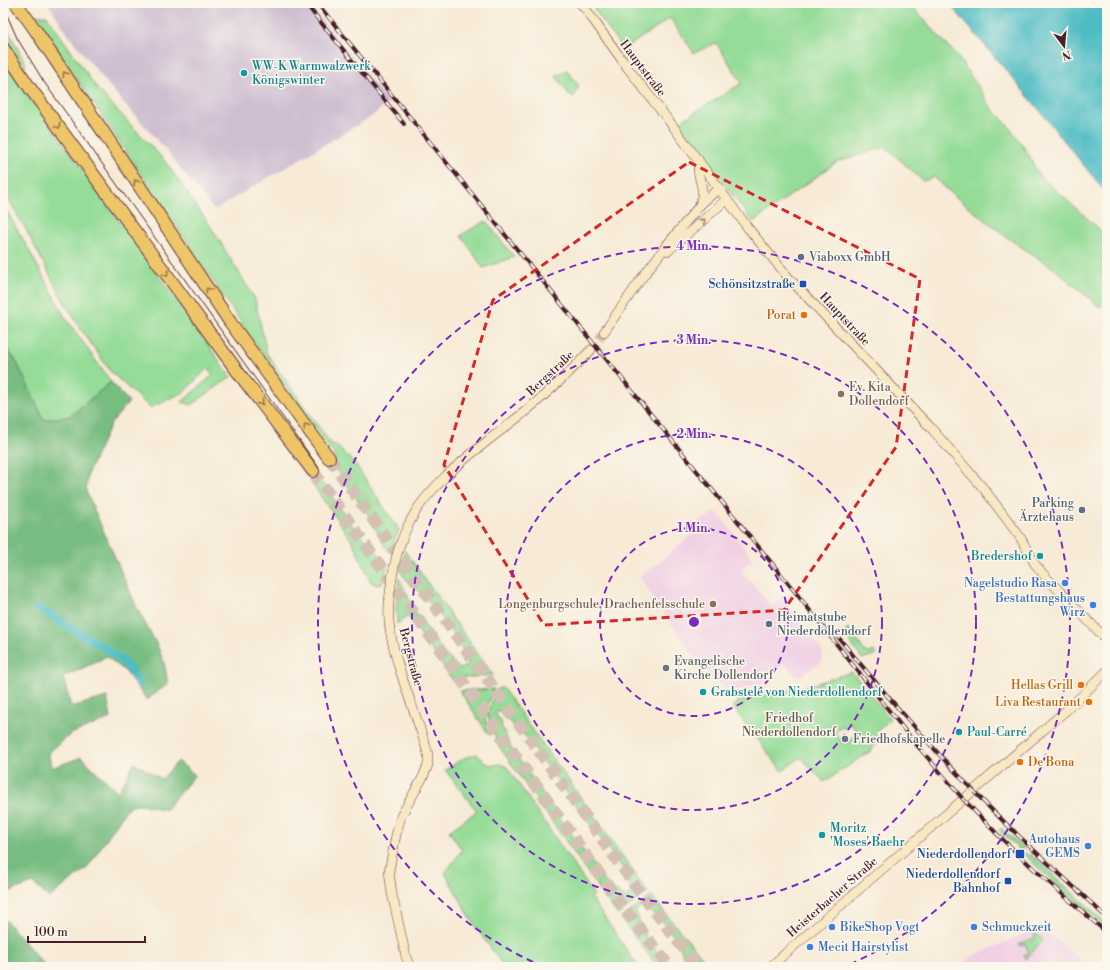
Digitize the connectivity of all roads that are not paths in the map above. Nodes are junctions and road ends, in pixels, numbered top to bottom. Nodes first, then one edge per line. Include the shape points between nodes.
1 (16, 3) edge
2 (580, 3) edge
3 (3, 48) edge
4 (698, 160) junction
5 (719, 188) junction
6 (727, 199) junction
7 (700, 205) junction
8 (652, 265) junction
9 (604, 332) tunnel mouth
10 (591, 350) tunnel mouth
11 (329, 458) tunnel mouth
12 (312, 471) tunnel mouth
13 (1107, 638) edge
14 (1107, 671) edge
15 (410, 967) edge
16 (770, 967) edge

11 -> 1 highway via 226,316
2 - 4 street, Hauptstraße
3 -> 12 highway
4 - 5 street, Hauptstraße
4 - 7 street via 703,187
5 - 6 street, Hauptstraße
5 - 7 street
8 -> 6 street
6 - 13 street, Hauptstraße via 788,278 931,428 984,489 1020,536 1043,574
7 - 8 street
8 - 9 street
10 - 15 street, Bergstraße via 549,392 460,462 425,498 405,533 393,567 388,601 394,650 428,754 428,765 423,777 401,816 389,871
14 - 16 street, Heisterbacher Straße

